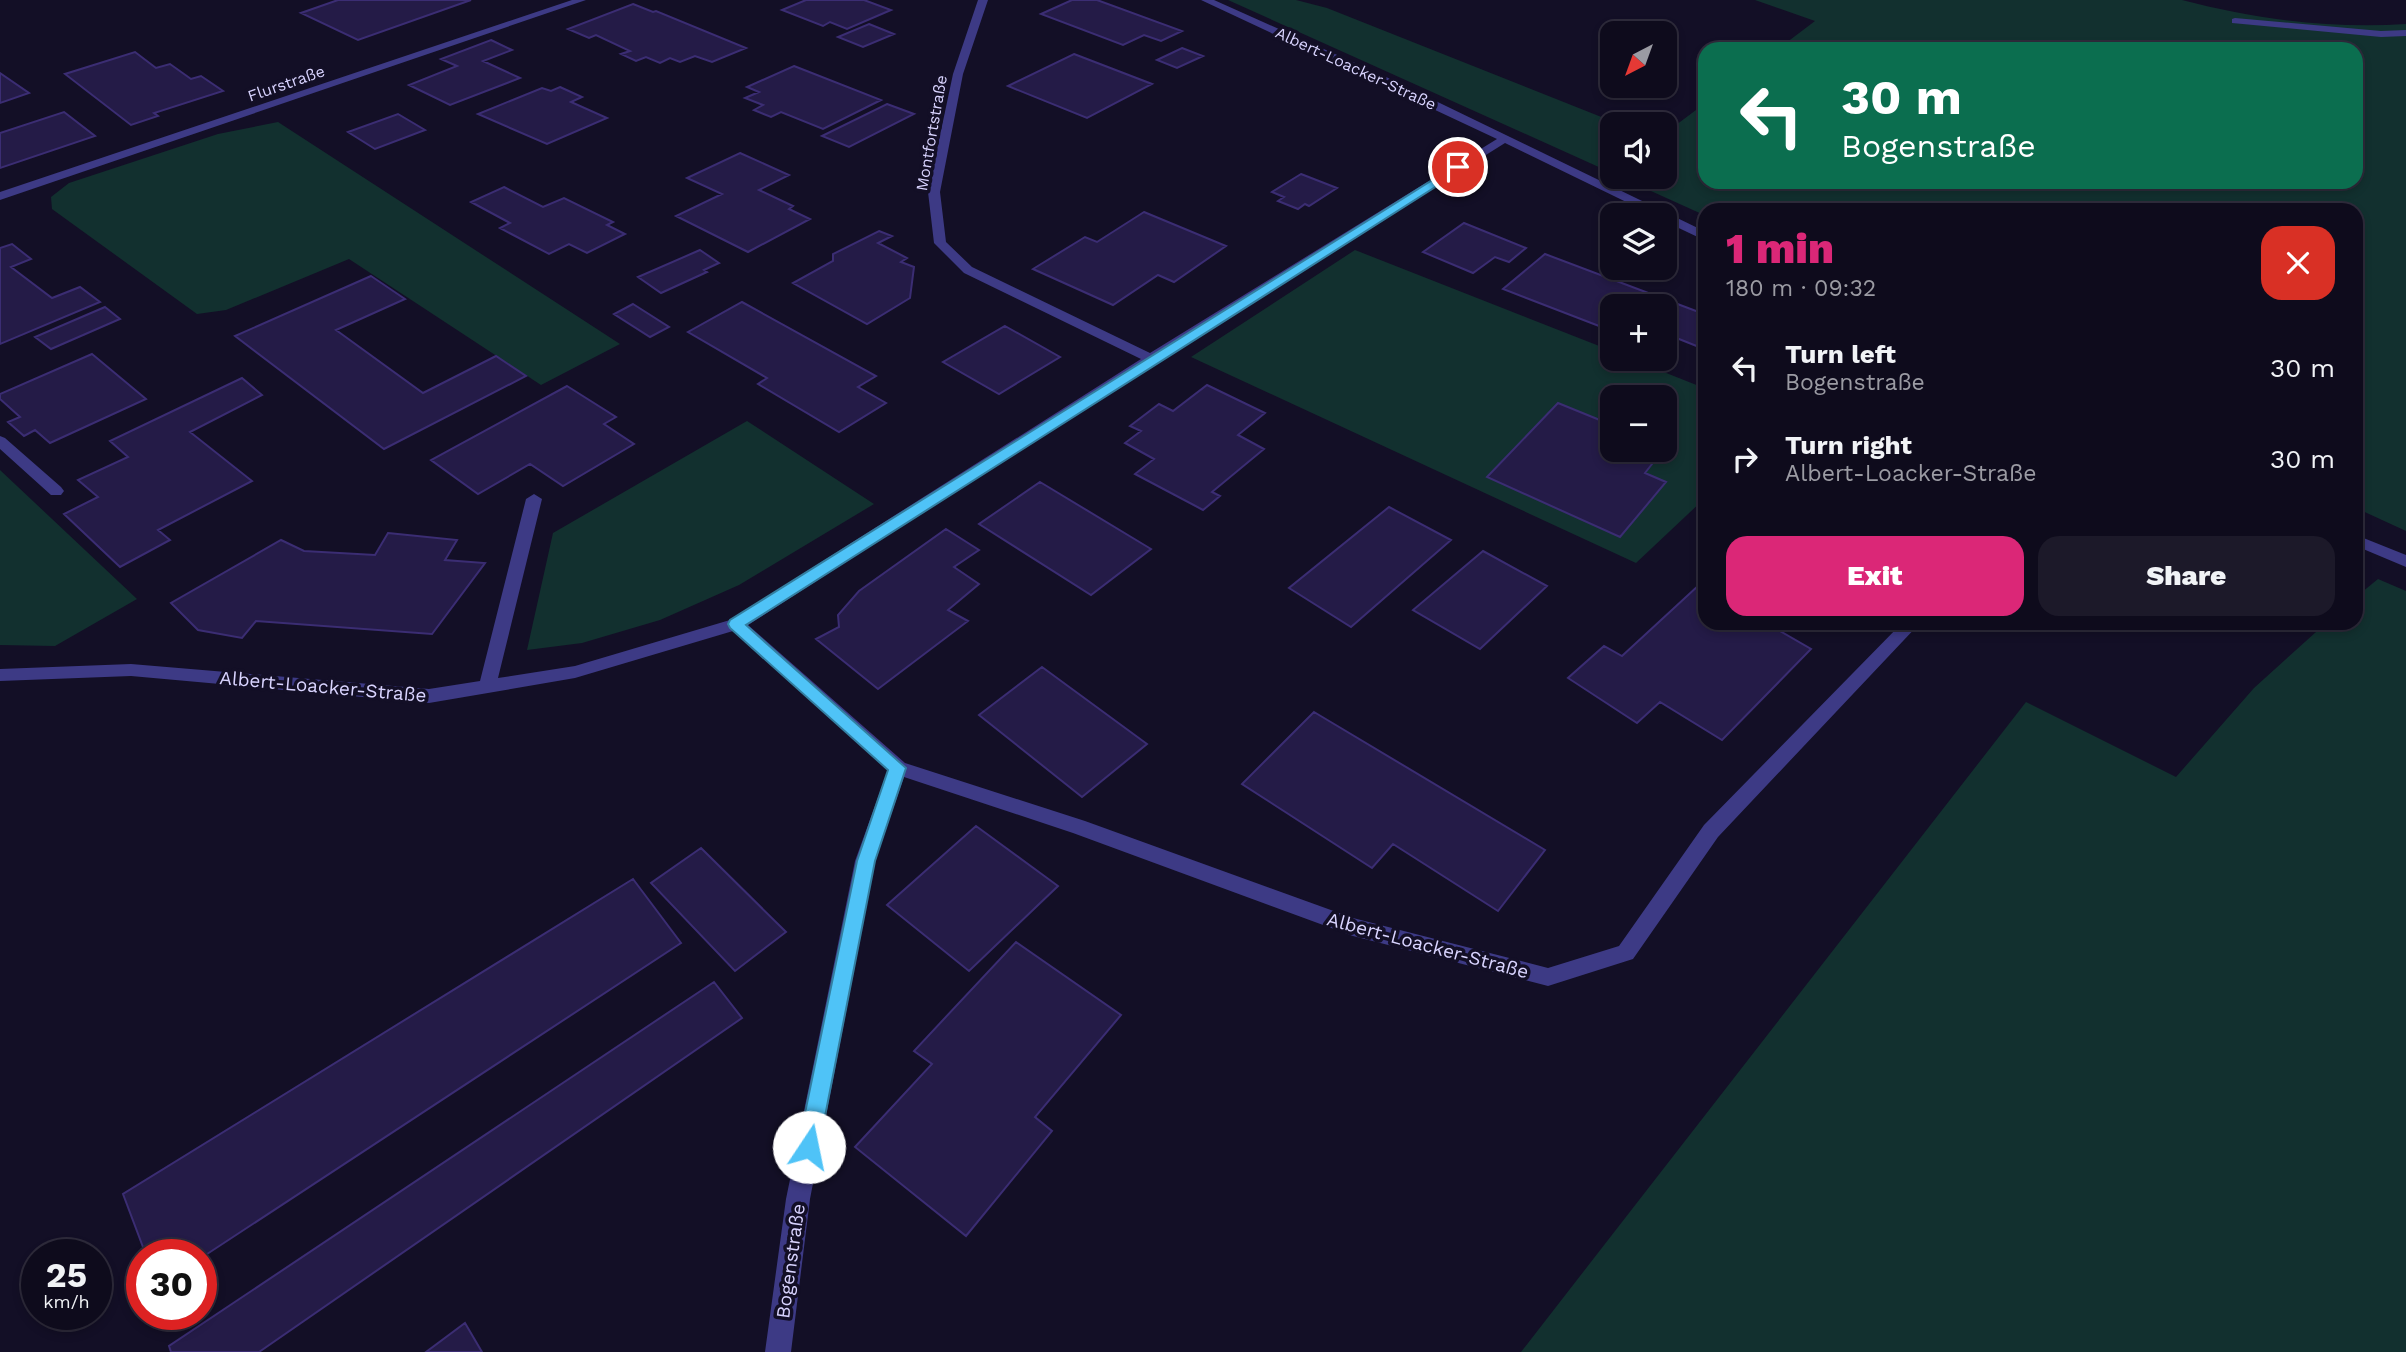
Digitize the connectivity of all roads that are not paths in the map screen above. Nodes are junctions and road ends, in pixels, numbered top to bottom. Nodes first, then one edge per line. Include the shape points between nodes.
1 (581, 0) edge
2 (983, 0) edge
3 (1206, 0) edge
4 (2235, 21) dead end
5 (2406, 33) edge
6 (1506, 138) junction
7 (0, 195) edge
8 (1637, 203) edge
9 (1677, 223) edge
10 (1698, 233) edge
11 (1152, 359) junction
12 (0, 441) edge
13 (56, 491) dead end
14 (534, 499) dead end
15 (2363, 543) edge
16 (2401, 559) edge
17 (736, 624) junction
18 (1905, 630) edge
19 (0, 675) edge
20 (487, 687) junction
21 (898, 768) junction
22 (778, 1352) edge

1 - 7 street, Flurstraße
2 - 11 street, Montfortstraße via 958,74 934,192 940,243 968,271
3 - 6 street, Albert-Loacker-Straße
4 - 5 street
6 - 8 street, Albert-Loacker-Straße
6 - 11 street, Albert-Loacker-Straße
9 - 10 street, Albert-Loacker-Straße
11 - 17 street, Albert-Loacker-Straße
12 - 13 street
14 - 20 street
15 - 16 street
17 - 20 street, Albert-Loacker-Straße via 575,672
17 - 21 street
18 - 21 street, Albert-Loacker-Straße via 1711,831 1626,953 1548,977 1353,927 1078,827
19 - 20 street, Albert-Loacker-Straße via 131,670 429,696
21 - 22 street, Bogenstraße via 866,861 798,1199

